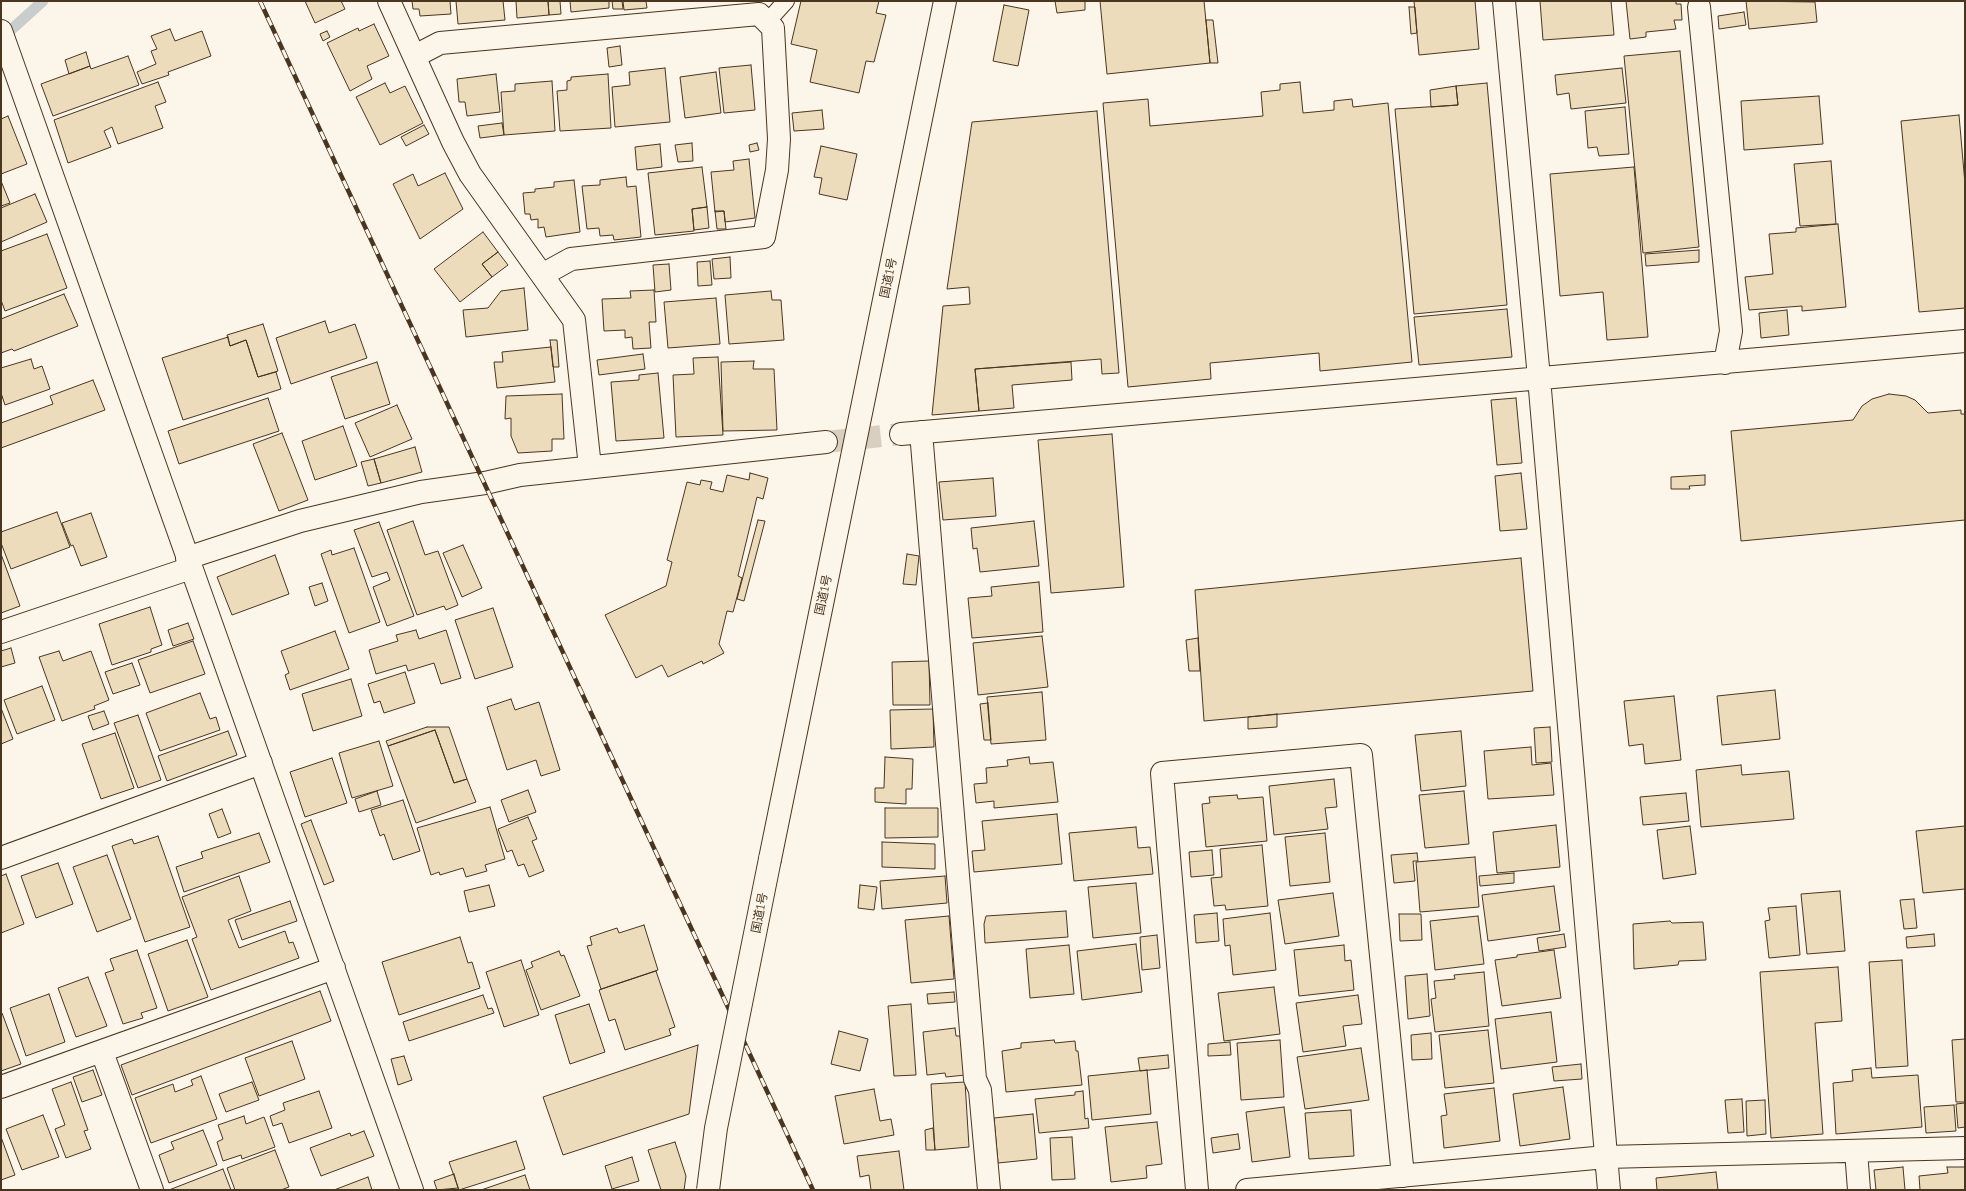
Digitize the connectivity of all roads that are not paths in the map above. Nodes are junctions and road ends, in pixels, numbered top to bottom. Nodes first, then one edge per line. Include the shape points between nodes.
1 (390, 1) edge
2 (786, 1) edge
3 (945, 1) edge
4 (1504, 1) edge
5 (1699, 7) dead end
6 (767, 22) junction
7 (1, 31) edge
8 (415, 56) junction
9 (542, 275) junction
10 (1965, 341) edge
11 (1725, 363) junction
12 (1539, 378) junction
13 (826, 442) tunnel mouth
14 (590, 467) junction
15 (189, 563) junction
16 (1, 632) edge
17 (261, 763) junction
18 (1, 858) edge
19 (334, 968) junction
20 (102, 1052) junction
21 (1, 1087) edge
22 (1965, 1148) edge
23 (1856, 1151) junction
24 (1606, 1157) junction
25 (1403, 1176) junction
26 (152, 1190) edge
27 (412, 1190) edge
28 (708, 1190) edge
29 (990, 1190) edge
30 (1197, 1190) edge
31 (1247, 1190) edge
32 (1609, 1190) edge
33 (1859, 1190) edge

1 - 8 main road
2 - 6 lane
3 - 28 main road, 国道1号, bridge via 716,1128
4 - 12 main road
5 - 11 main road via 1731,331
6 - 8 main road via 760,14 440,43
6 - 9 main road via 773,28 779,139 777,170 764,237 571,259
7 - 15 main road
8 - 9 main road via 470,174
9 - 14 main road via 574,320
10 - 11 main road
11 - 12 main road
12 - 24 main road
12 - 29 main road via 911,433 975,1079 980,1090
13 - 14 main road
14 - 15 main road via 520,475 421,492 300,521
15 - 16 main road
15 - 17 main road
17 - 18 main road
17 - 19 main road
19 - 20 main road
19 - 27 main road
20 - 21 main road
20 - 26 main road
22 - 23 main road
23 - 24 main road
23 - 33 main road
24 - 25 main road
24 - 32 main road
25 - 30 main road via 1361,755 1162,773
25 - 31 main road

